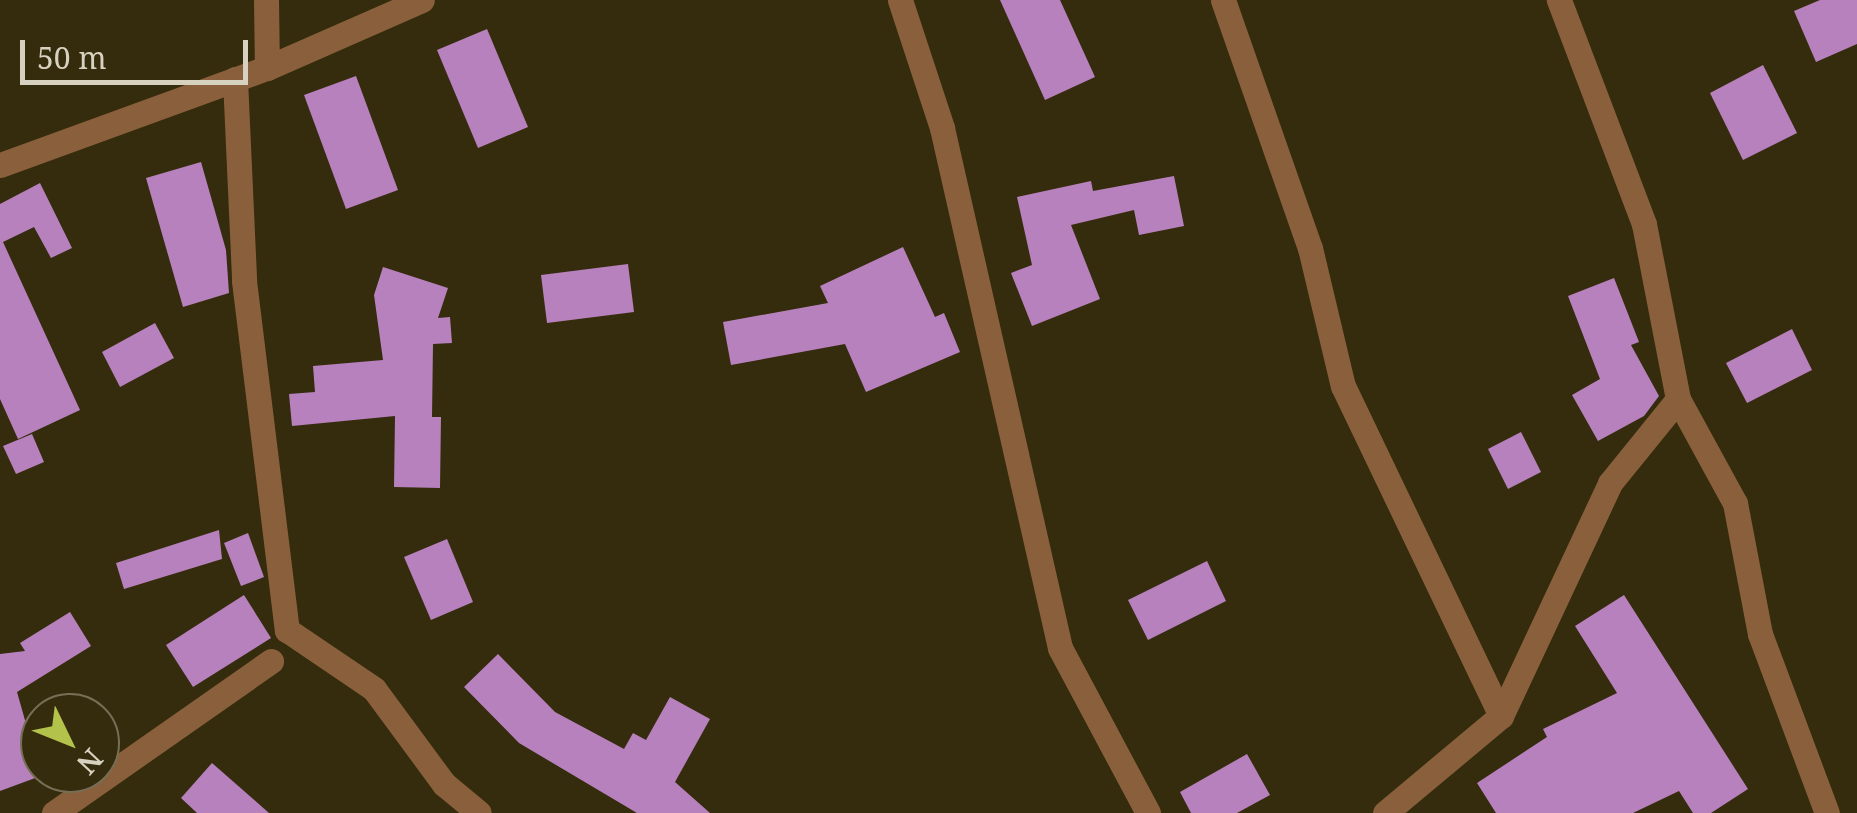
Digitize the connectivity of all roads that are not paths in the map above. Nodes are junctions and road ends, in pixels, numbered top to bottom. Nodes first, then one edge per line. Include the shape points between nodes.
1 (266, 0) edge
2 (422, 0) edge
3 (900, 0) edge
4 (1223, 0) edge
5 (1559, 0) edge
6 (267, 68) junction
7 (235, 79) junction
8 (0, 165) edge
9 (1678, 399) junction
10 (271, 661) dead end
11 (1502, 716) junction
12 (54, 813) edge
13 (478, 813) edge
14 (1148, 813) edge
15 (1385, 813) edge
16 (1826, 813) edge

1 - 6 street
2 - 6 street
3 - 14 street via 942,128 1060,648
4 - 11 street via 1310,248 1343,386
5 - 9 street via 1644,224
6 - 7 street
7 - 8 street
7 - 13 street via 244,281 287,630 374,690 444,784
9 - 11 street via 1610,484
9 - 16 street via 1735,502 1760,634
10 - 12 street
11 - 15 street

